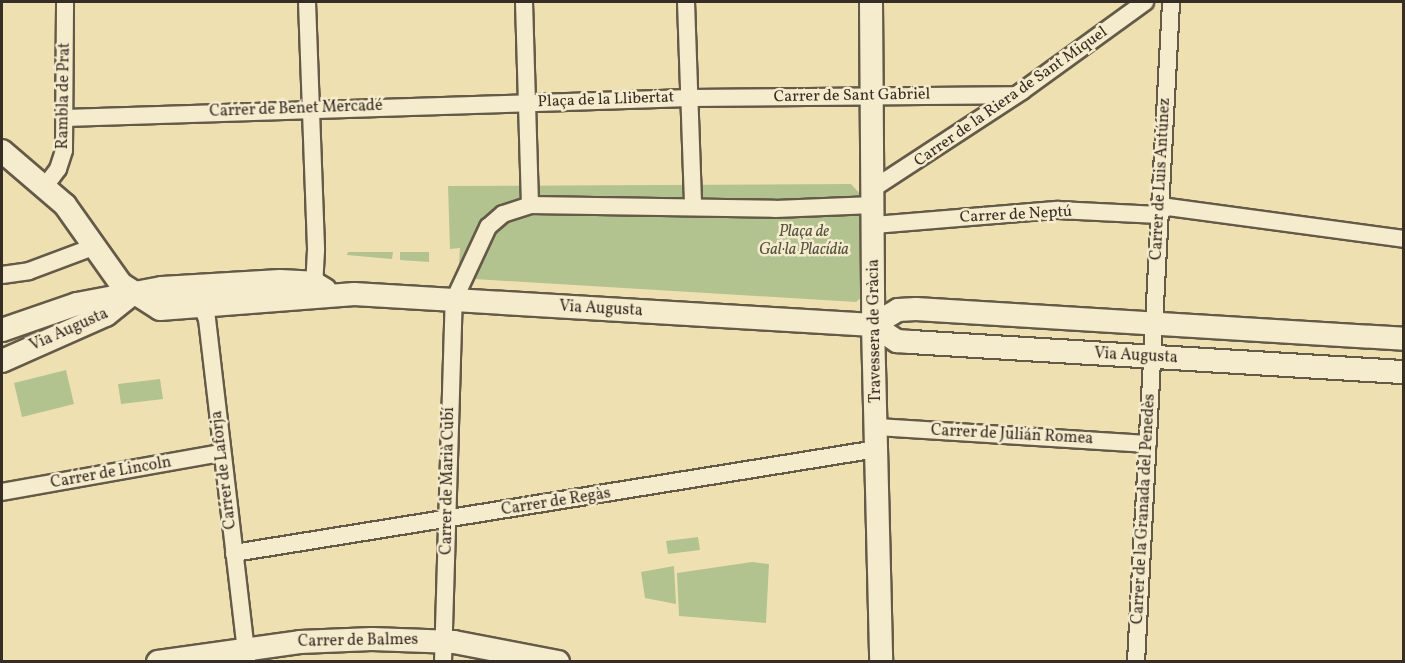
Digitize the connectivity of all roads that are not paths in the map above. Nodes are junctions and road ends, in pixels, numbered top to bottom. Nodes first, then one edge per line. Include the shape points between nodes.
1 (65, 2) edge
2 (308, 2) edge
3 (524, 2) edge
4 (686, 2) edge
5 (871, 2) edge
6 (1145, 2) edge
7 (1171, 2) edge
8 (1014, 95) junction
9 (869, 96) junction
10 (690, 98) junction
11 (527, 103) junction
12 (309, 108) junction
13 (66, 118) junction
14 (2, 151) edge
15 (46, 185) junction
16 (879, 199) junction
17 (530, 205) junction
18 (693, 207) junction
19 (1159, 214) junction
20 (1404, 239) edge
21 (96, 246) junction
22 (2, 275) edge
23 (187, 286) junction
24 (322, 288) junction
25 (132, 294) junction
26 (454, 300) junction
27 (204, 304) junction
28 (1154, 323) junction
29 (873, 325) junction
30 (2, 330) edge
31 (1291, 332) junction
32 (1404, 339) edge
33 (1152, 357) junction
34 (2, 361) edge
35 (1290, 365) junction
36 (1404, 372) edge
37 (877, 438) junction
38 (1147, 444) junction
39 (221, 453) junction
40 (2, 492) edge
41 (447, 520) junction
42 (234, 553) junction
43 (444, 651) edge
44 (247, 655) edge
45 (158, 662) edge
46 (558, 662) edge
47 (881, 662) edge
48 (1136, 662) edge

1 - 13 street, Rambla de Prat
2 - 12 street
3 - 11 street, Plaça de la Llibertat
4 - 10 street, Plaça de la Llibertat
5 - 9 main road, Travessera de Gràcia
6 - 8 street, Carrer de la Riera de Sant Miquel
7 - 19 street, Carrer de Luis Antúnez
8 - 9 street, Carrer de Sant Gabriel
8 - 16 street, Carrer de la Riera de Sant Miquel
9 - 10 street, Carrer de Sant Gabriel
9 - 16 main road, Travessera de Gràcia
10 - 11 street, Plaça de la Llibertat
10 - 18 street
11 - 12 street, Carrer de Benet Mercadé
11 - 17 street
12 - 13 street, Carrer de Benet Mercadé
12 - 24 street via 316,250
13 - 15 street, Rambla de Prat via 64,155
14 - 15 main road
15 - 21 main road
16 - 18 street
16 - 19 street, Carrer de Neptú
16 - 29 main road, Travessera de Gràcia
17 - 18 street
17 - 26 street via 503,214 488,227
19 - 20 street, Carrer de Neptú via 1168,207
19 - 28 street, Carrer de Luis Antúnez
21 - 22 street via 29,271
21 - 25 main road via 113,274
23 - 24 main road, Via Augusta via 226,282
23 - 25 main road, Via Augusta
23 - 27 street
24 - 26 main road, Via Augusta
24 - 27 main road, Via Augusta via 312,298
25 - 27 main road, Via Augusta via 160,309
25 - 30 main road, Via Augusta via 76,304
25 - 34 main road, Via Augusta via 106,315
26 - 29 main road, Via Augusta
26 - 41 street, Carrer de Marià Cubí
27 - 39 street, Carrer de Laforja
28 - 29 main road, Via Augusta via 916,309 898,310
28 - 31 main road, Via Augusta
28 - 33 street, Carrer de Luis Antúnez
29 - 33 main road, Via Augusta via 897,341
29 - 37 main road, Travessera de Gràcia
31 - 32 main road, Via Augusta
31 - 35 main road
33 - 35 main road, Via Augusta
33 - 38 street, Carrer de la Granada del Penedès
35 - 36 main road, Via Augusta
37 - 38 street, Carrer de Julián Romea
37 - 41 street, Carrer de Regàs
37 - 47 main road, Travessera de Gràcia
38 - 48 street, Carrer de la Granada del Penedès
39 - 40 street, Carrer de Lincoln
39 - 42 street, Carrer de Laforja
41 - 42 street, Carrer de Regàs
41 - 43 street, Carrer de Marià Cubí
42 - 44 street, Carrer de Laforja
43 - 44 main road, Carrer de Balmes via 343,639
43 - 46 main road, Carrer de Balmes
44 - 45 main road, Carrer de Balmes

